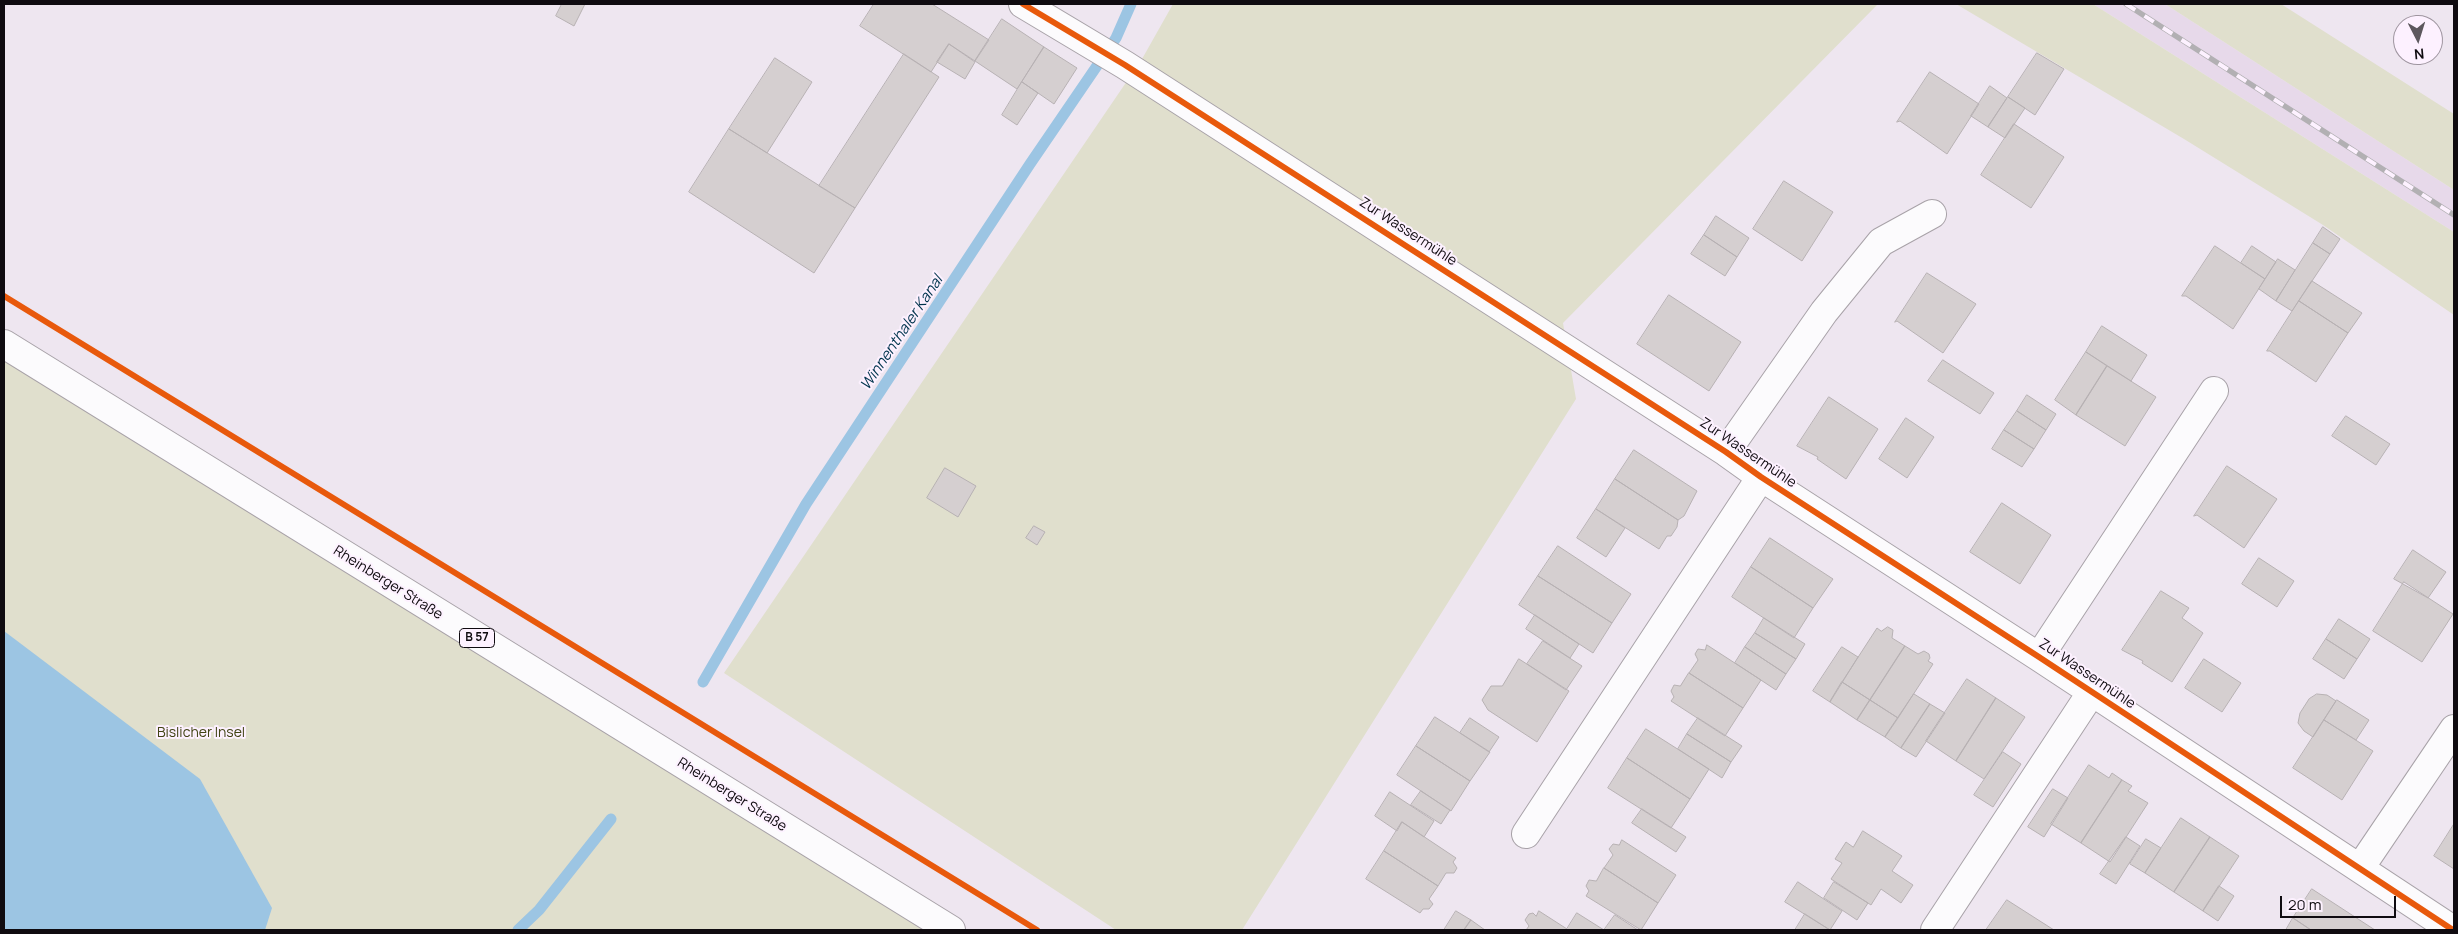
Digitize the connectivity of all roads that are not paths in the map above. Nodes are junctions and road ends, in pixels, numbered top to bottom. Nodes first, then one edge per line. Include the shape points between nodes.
1 (1023, 4) edge
2 (1932, 214) dead end
3 (4, 344) edge
4 (2214, 391) dead end
5 (1726, 452) junction
6 (1761, 477) junction
7 (2039, 657) junction
8 (2092, 692) junction
9 (2454, 729) edge
10 (1526, 834) dead end
11 (2360, 868) junction
12 (2437, 926) edge
13 (951, 930) edge
14 (1935, 930) edge

1 - 5 street, Zur Wassermühle via 1125,65
2 - 5 street, Zur Wassermühle via 1881,242 1824,312
3 - 13 street, Rheinberger Straße / B 57
4 - 7 street, Zur Wassermühle
5 - 6 street, Zur Wassermühle
6 - 7 street, Zur Wassermühle
6 - 10 street, Zur Wassermühle
7 - 8 street, Zur Wassermühle
8 - 11 street, Zur Wassermühle
8 - 14 street, Zur Wassermühle
9 - 11 street
11 - 12 street, Zur Wassermühle

